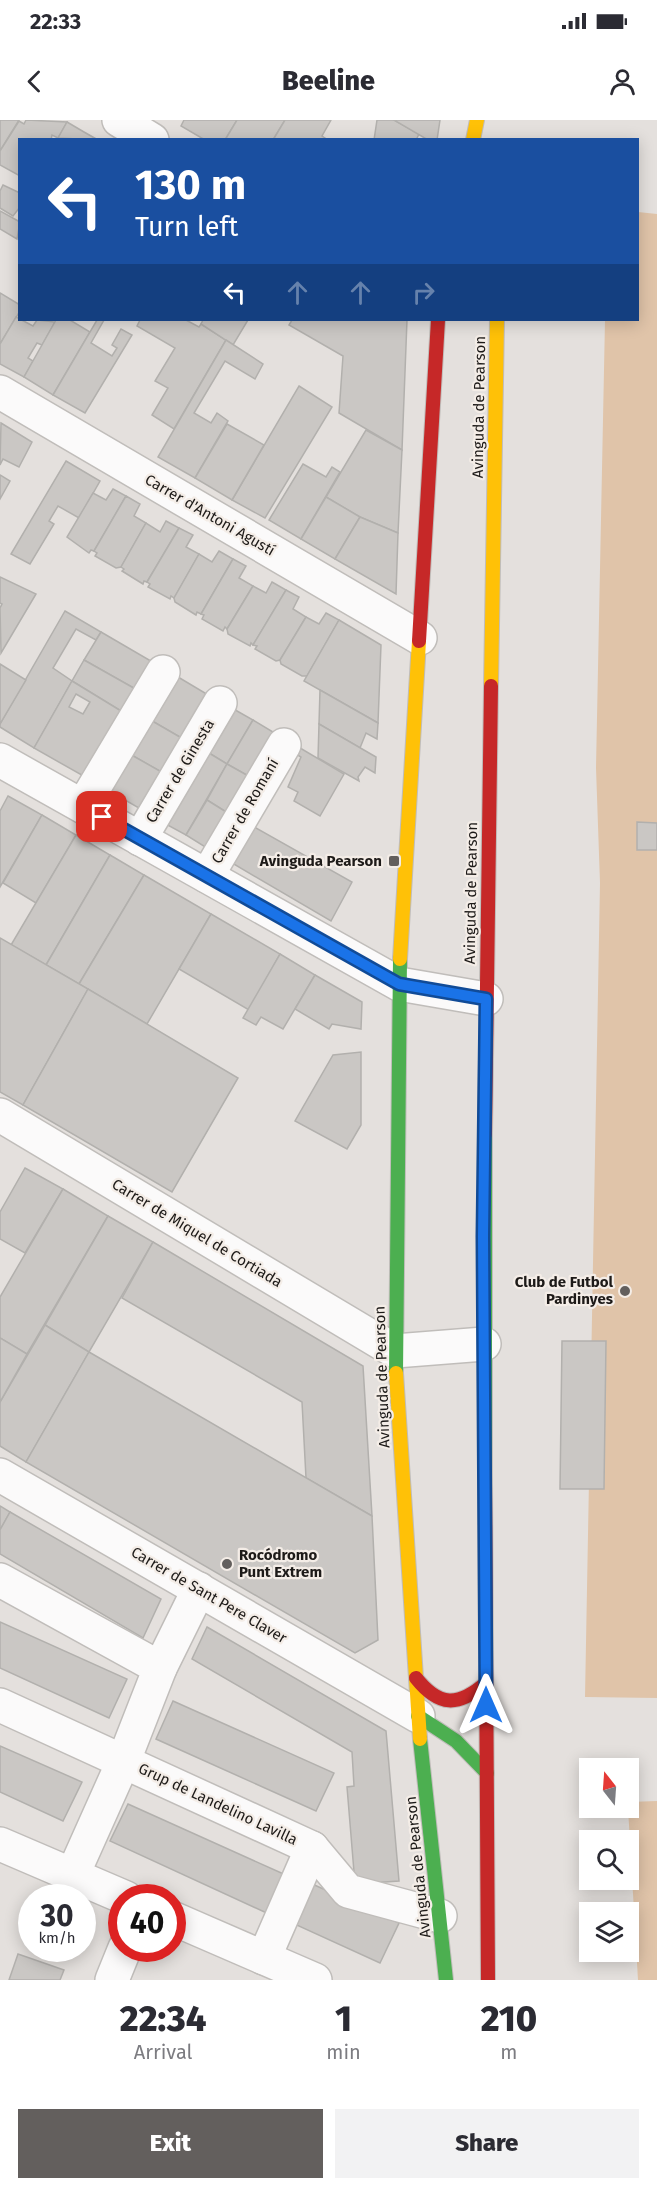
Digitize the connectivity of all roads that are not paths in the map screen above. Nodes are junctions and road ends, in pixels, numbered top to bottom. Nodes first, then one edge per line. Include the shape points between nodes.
1 (119, 120) edge
2 (477, 120) edge
3 (149, 138) edge
4 (473, 138) edge
5 (438, 321) edge
6 (497, 321) edge
7 (0, 392) edge
8 (420, 638) junction
9 (162, 672) dead end
10 (220, 703) dead end
11 (284, 745) dead end
12 (0, 760) edge
13 (83, 806) junction
14 (140, 839) junction
15 (207, 876) junction
16 (399, 984) junction
17 (486, 999) junction
18 (0, 1115) edge
19 (484, 1344) junction
20 (395, 1351) junction
21 (0, 1475) edge
22 (0, 1580) edge
23 (199, 1589) junction
24 (160, 1668) junction
25 (416, 1678) junction
26 (486, 1683) junction
27 (0, 1705) edge
28 (418, 1716) junction
29 (124, 1760) junction
30 (487, 1773) junction
31 (312, 1848) junction
32 (2, 1851) edge
33 (73, 1874) junction
34 (108, 1890) edge
35 (440, 1916) junction
36 (186, 1924) edge
37 (264, 1958) junction
38 (119, 1962) edge
39 (112, 1980) edge
40 (315, 1980) edge
41 (446, 1980) edge
42 (488, 1980) edge

1 - 3 street
2 - 4 street
5 - 8 street, Avinguda de Pearson
6 - 17 street, Avinguda de Pearson
7 - 8 street, Carrer d'Antoni Agustí
8 - 16 street, Avinguda de Pearson
9 - 13 street
10 - 14 street, Carrer de Ginesta
11 - 15 street, Carrer de Romaní
12 - 13 street
13 - 14 street
14 - 15 street
15 - 16 street
16 - 17 street
16 - 20 street, Avinguda de Pearson
17 - 19 street, Avinguda de Pearson
18 - 20 street, Carrer de Miquel de Cortiada
19 - 20 street
19 - 26 street, Avinguda de Pearson
20 - 25 street, Avinguda de Pearson
21 - 23 street, Carrer de Sant Pere Claver
22 - 24 street
23 - 24 street, Grup de Landelino Lavilla
23 - 28 street, Carrer de Sant Pere Claver
24 - 29 street, Grup de Landelino Lavilla
25 - 26 street via 435,1698 454,1702 472,1697
25 - 28 street, Avinguda de Pearson
26 - 30 street, Avinguda de Pearson
27 - 29 street, Grup de Landelino Lavilla
28 - 30 street via 456,1741
28 - 35 street, Avinguda de Pearson
29 - 31 street, Grup de Landelino Lavilla
29 - 33 street, Grup de Landelino Lavilla
30 - 42 street, Avinguda de Pearson
31 - 35 street, Grup de Landelino Lavilla via 348,1891
31 - 37 street, Grup de Landelino Lavilla
32 - 33 street
33 - 34 street
35 - 41 street, Avinguda de Pearson
36 - 37 street
37 - 40 street
38 - 39 street

